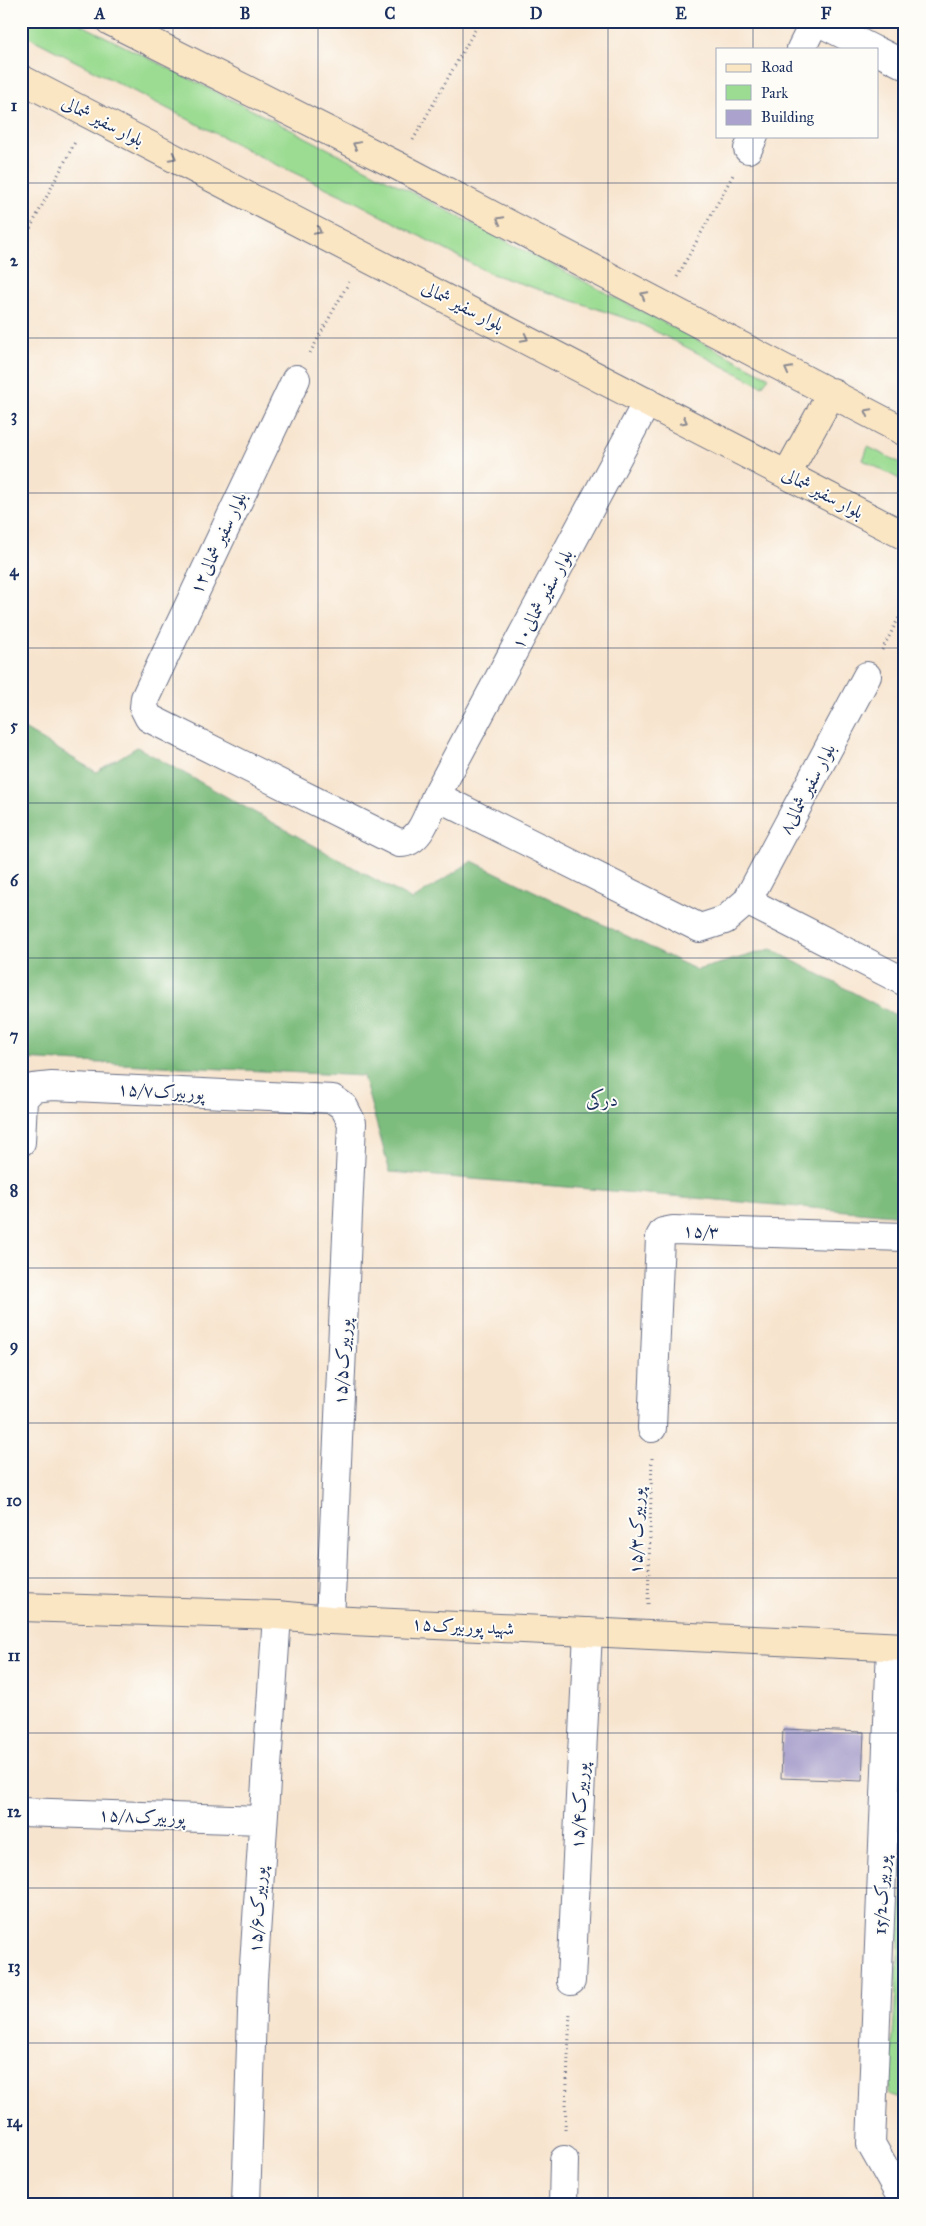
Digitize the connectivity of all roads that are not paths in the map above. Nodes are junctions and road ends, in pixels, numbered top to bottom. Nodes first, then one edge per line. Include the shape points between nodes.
1 (816, 21) edge
2 (115, 22) edge
3 (802, 48) edge
4 (870, 48) edge
5 (878, 52) edge
6 (905, 65) edge
7 (21, 79) edge
8 (296, 379) road end
9 (832, 392) junction
10 (647, 402) junction
11 (905, 432) edge
12 (787, 474) junction
13 (905, 536) edge
14 (868, 676) road end
15 (144, 708) joint
16 (436, 796) junction
17 (747, 902) junction
18 (905, 982) edge
19 (344, 1107) joint
20 (21, 1142) edge
21 (905, 1237) edge
22 (652, 1428) road end
23 (21, 1607) edge
24 (277, 1615) junction
25 (330, 1620) junction
26 (588, 1632) junction
27 (898, 1647) edge
28 (21, 1812) edge
29 (262, 1820) junction
30 (571, 1981) road end
31 (564, 2160) road end
32 (905, 2204) edge
33 (246, 2205) edge
34 (562, 2205) edge

1 - 3 street
1 - 4 street
9 -> 2 main road
5 - 6 street
7 -> 10 main road, بلوار سفیر شمالی
8 - 15 street, بلوار سفیر شمالی۱۲ via 145,698
11 -> 9 main road
9 - 12 main road
10 -> 12 main road, بلوار سفیر شمالی
10 - 16 street, بلوار سفیر شمالی۱۰
12 - 13 main road, بلوار سفیر شمالی
14 - 17 street, بلوار سفیر شمالی۸
15 - 16 street, بلوار سفیر شمالی۱۰ via 149,718 399,843 408,843 416,838
16 - 17 street via 700,928 725,920
17 - 18 street
19 - 20 street, پوربیرک۱۵/۷ via 333,1098 43,1087 34,1088 23,1099
19 - 25 street, پوربیرک۱۵/۵ via 352,1123
21 - 22 street, ۱۵/۳ via 663,1232 660,1237
23 - 24 main road, شهید پوربیرک۱۵
24 - 25 main road, شهید پوربیرک۱۵
24 - 29 street, پوربیرک۱۵/۶
25 - 26 main road, شهید پوربیرک۱۵
26 - 27 main road, شهید پوربیرک۱۵
26 - 30 street, پوربیرک۱۵/۴
27 - 32 street, پوربیرک15/2 via 871,2144
28 - 29 street, پوربیرک۱۵/۸
29 - 33 street, پوربیرک۱۵/۶
31 - 34 street

